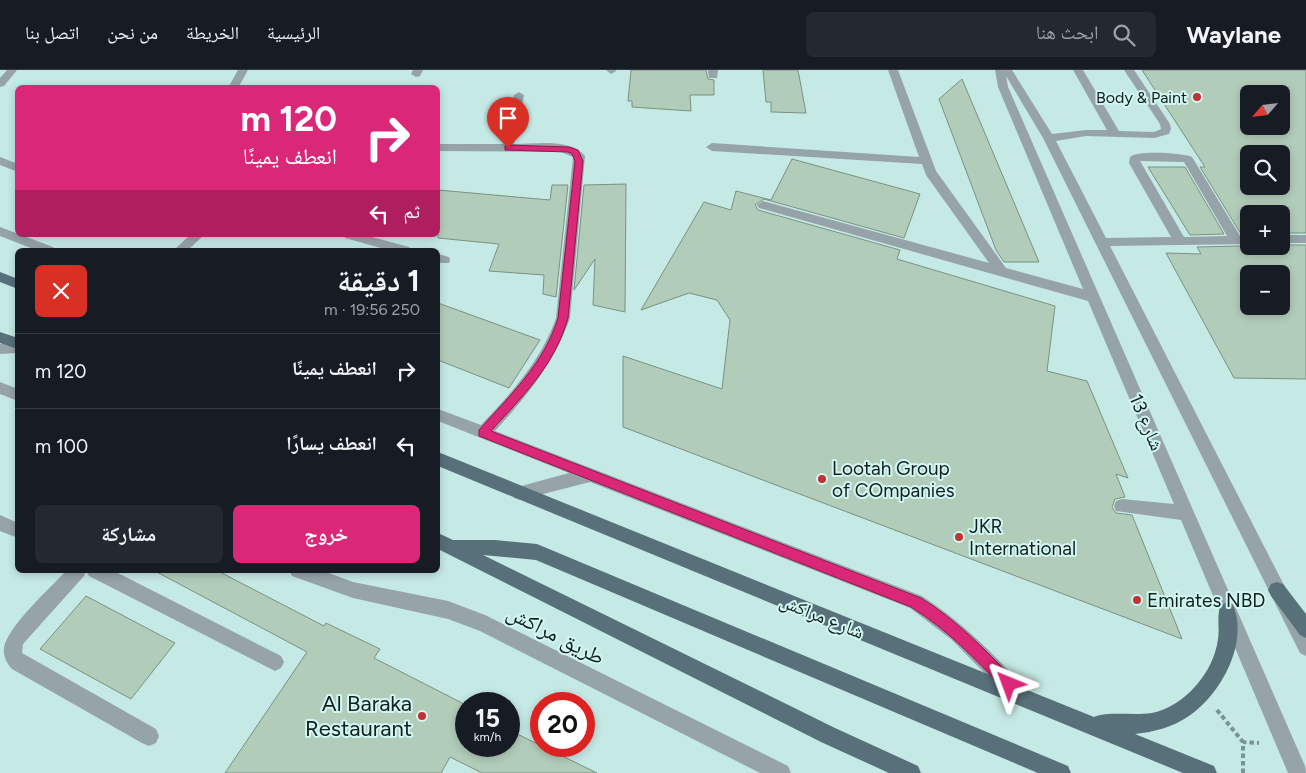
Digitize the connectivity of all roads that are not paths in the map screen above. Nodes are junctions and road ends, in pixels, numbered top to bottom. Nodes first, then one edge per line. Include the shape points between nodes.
1 (12, 70) edge
2 (243, 70) edge
3 (893, 70) edge
4 (1000, 70) edge
5 (1007, 70) edge
6 (1078, 70) edge
7 (1129, 70) edge
8 (0, 84) edge
9 (235, 85) edge
10 (519, 96) dead end
11 (1115, 134) junction
12 (1049, 138) junction
13 (712, 147) dead end
14 (440, 148) edge
15 (508, 148) junction
16 (0, 161) edge
17 (925, 161) junction
18 (15, 167) edge
19 (763, 206) dead end
20 (0, 231) edge
21 (15, 237) edge
22 (15, 237) edge
23 (196, 237) edge
24 (356, 237) edge
25 (1240, 237) edge
26 (1290, 239) edge
27 (1306, 239) edge
28 (1240, 240) edge
29 (1180, 241) junction
30 (1102, 242) junction
31 (44, 248) edge
32 (182, 248) edge
33 (398, 248) edge
34 (1001, 271) junction
35 (0, 276) edge
36 (15, 283) edge
37 (1093, 297) junction
38 (0, 337) edge
39 (15, 344) edge
40 (15, 346) edge
41 (0, 349) edge
42 (0, 388) edge
43 (15, 394) edge
44 (440, 416) edge
45 (483, 433) junction
46 (440, 460) edge
47 (589, 475) junction
48 (520, 493) junction
49 (1122, 506) dead end
50 (1186, 513) junction
51 (0, 523) edge
52 (15, 530) edge
53 (445, 545) edge
54 (75, 573) edge
55 (101, 573) edge
56 (306, 573) edge
57 (1277, 590) junction
58 (1227, 611) junction
59 (1306, 629) edge
60 (1306, 647) edge
61 (276, 662) dead end
62 (1021, 696) junction
63 (1091, 725) junction
64 (149, 736) dead end
65 (781, 773) edge
66 (911, 773) edge
67 (1061, 773) edge
68 (1207, 773) edge
69 (1298, 773) edge

1 - 8 street
2 - 9 street
3 - 17 street
4 - 37 street, شارع 13 via 1003,87
5 - 12 street, شارع 13
6 - 11 street
7 - 11 street via 1166,129 1160,134
10 - 15 street
11 - 12 street via 1076,133
12 - 30 street, شارع 13
13 - 17 street
14 - 15 street
15 - 45 street via 569,150 575,152 579,161 559,333 535,376
16 - 18 street
17 - 34 street via 941,190
19 - 34 street
20 - 22 street
21 - 31 street
23 - 32 street
24 - 33 street
25 - 29 street via 1188,160 1137,157 1135,163
26 - 27 street
28 - 29 street
29 - 30 street
30 - 57 street, شارع 13
34 - 37 street
35 - 36 main road
37 - 50 street, شارع 13
38 - 39 main road
40 - 41 street
42 - 43 street
44 - 45 street
45 - 47 street
46 - 48 main road, شارع مراكش
47 - 48 street
47 - 62 street via 916,602 960,634
48 - 62 main road, شارع مراكش
49 - 50 street
50 - 58 street, شارع 13
51 - 52 street
53 - 66 main road
53 - 67 main road via 510,547 537,552
54 - 64 street via 16,638 13,657 18,663
55 - 61 street
56 - 65 street, طريق مراكش via 353,590 448,610 485,624
57 - 59 main road
57 - 60 street, شارع 13
58 - 63 main road via 1228,640 1221,667 1203,692 1185,708 1157,721
58 - 69 street, شارع 13
62 - 63 main road, شارع مراكش
63 - 68 main road, شارع مراكش

